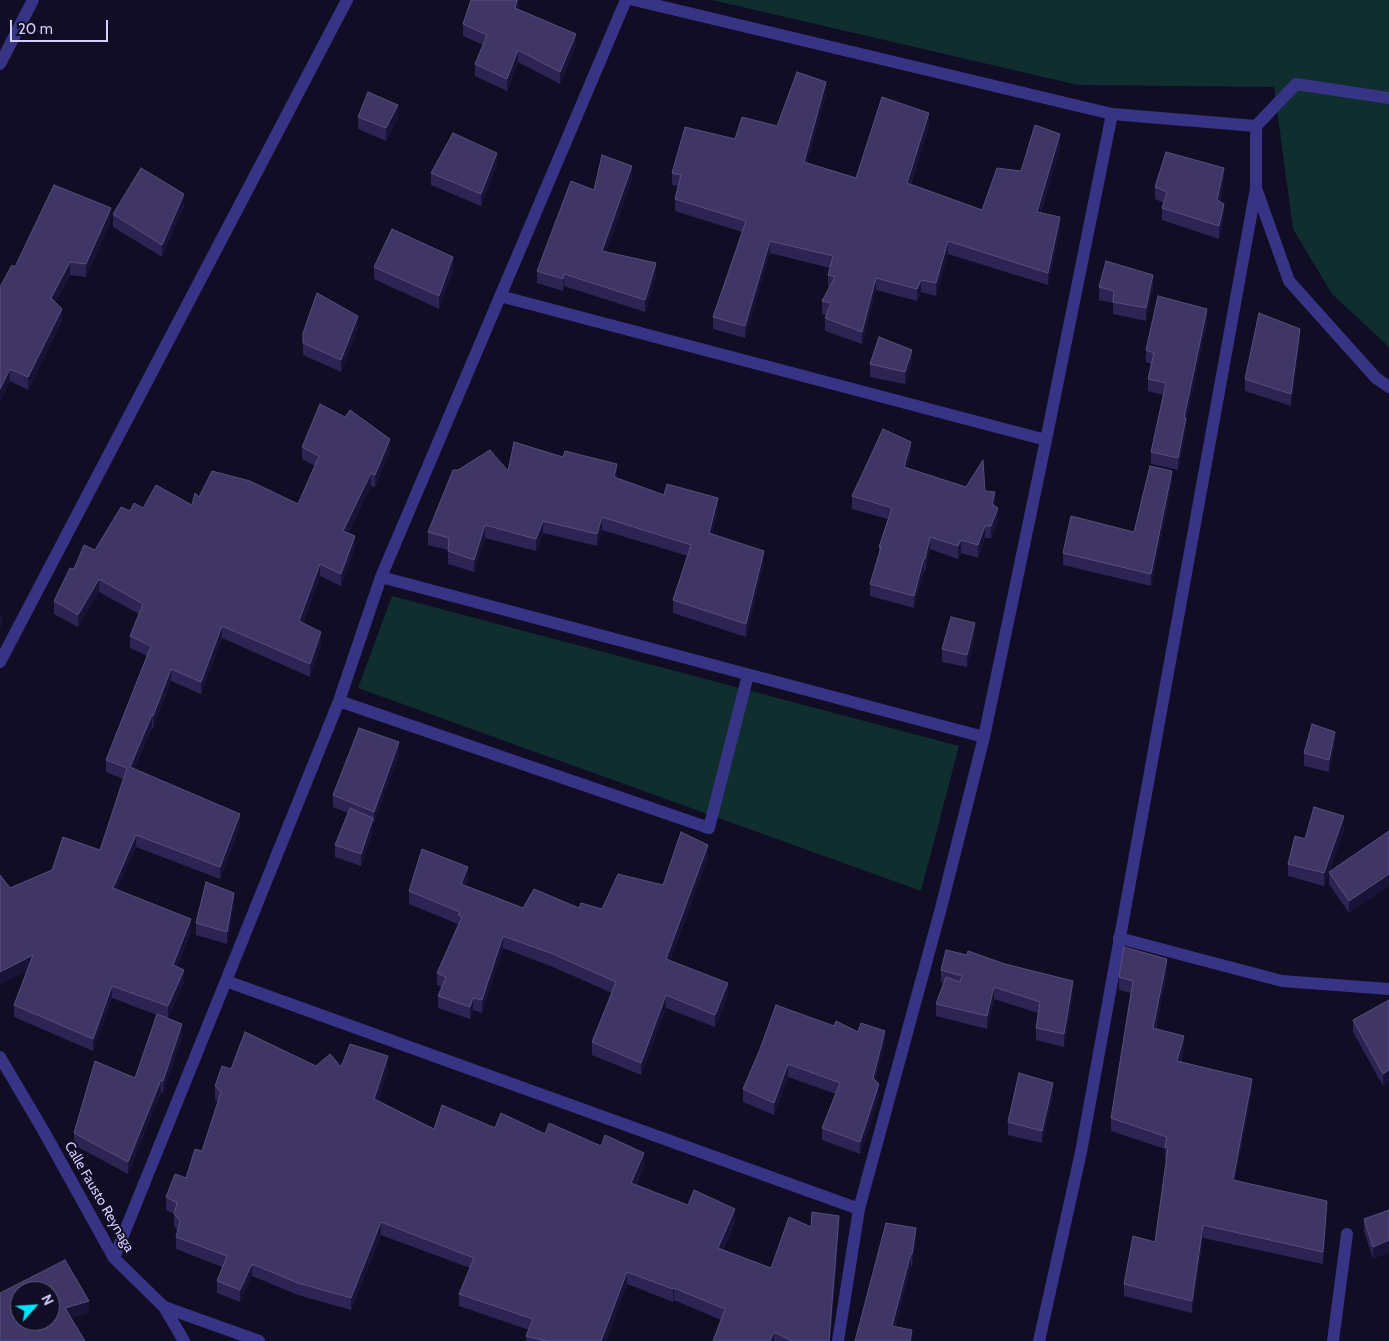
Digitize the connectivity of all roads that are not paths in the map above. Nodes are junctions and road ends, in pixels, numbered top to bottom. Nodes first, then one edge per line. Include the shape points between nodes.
1 (32, 0) edge
2 (347, 0) edge
3 (626, 0) edge
4 (634, 0) edge
5 (0, 64) edge
6 (1389, 98) edge
7 (1112, 114) junction
8 (1256, 126) junction
9 (1256, 188) junction
10 (500, 296) junction
11 (1389, 387) edge
12 (1046, 440) junction
13 (380, 577) junction
14 (0, 662) edge
15 (748, 675) junction
16 (339, 701) junction
17 (984, 737) junction
18 (1119, 938) junction
19 (226, 981) junction
20 (1389, 989) edge
21 (0, 1057) edge
22 (859, 1209) junction
23 (1347, 1234) dead end
24 (114, 1258) junction
25 (164, 1307) junction
26 (184, 1341) edge
27 (259, 1341) edge
28 (838, 1341) edge
29 (1040, 1341) edge
30 (1333, 1341) edge

1 - 5 street
2 - 14 street
3 - 10 street
4 - 7 street
6 - 8 street via 1296,84
7 - 8 street
7 - 12 street
8 - 9 street
9 - 11 street via 1289,281 1376,378
9 - 18 street
10 - 12 street
10 - 13 street
12 - 17 street
13 - 15 street
13 - 16 street
15 - 16 street via 709,828
15 - 17 street
16 - 19 street
17 - 22 street
18 - 20 street via 1282,981
18 - 29 street via 1081,1152
19 - 22 street
19 - 24 street
21 - 24 street, Calle Fausto Reynaga
22 - 28 street
23 - 30 street
24 - 25 street, Calle Fausto Reynaga
25 - 26 street
25 - 27 street, Calle Fausto Reynaga

